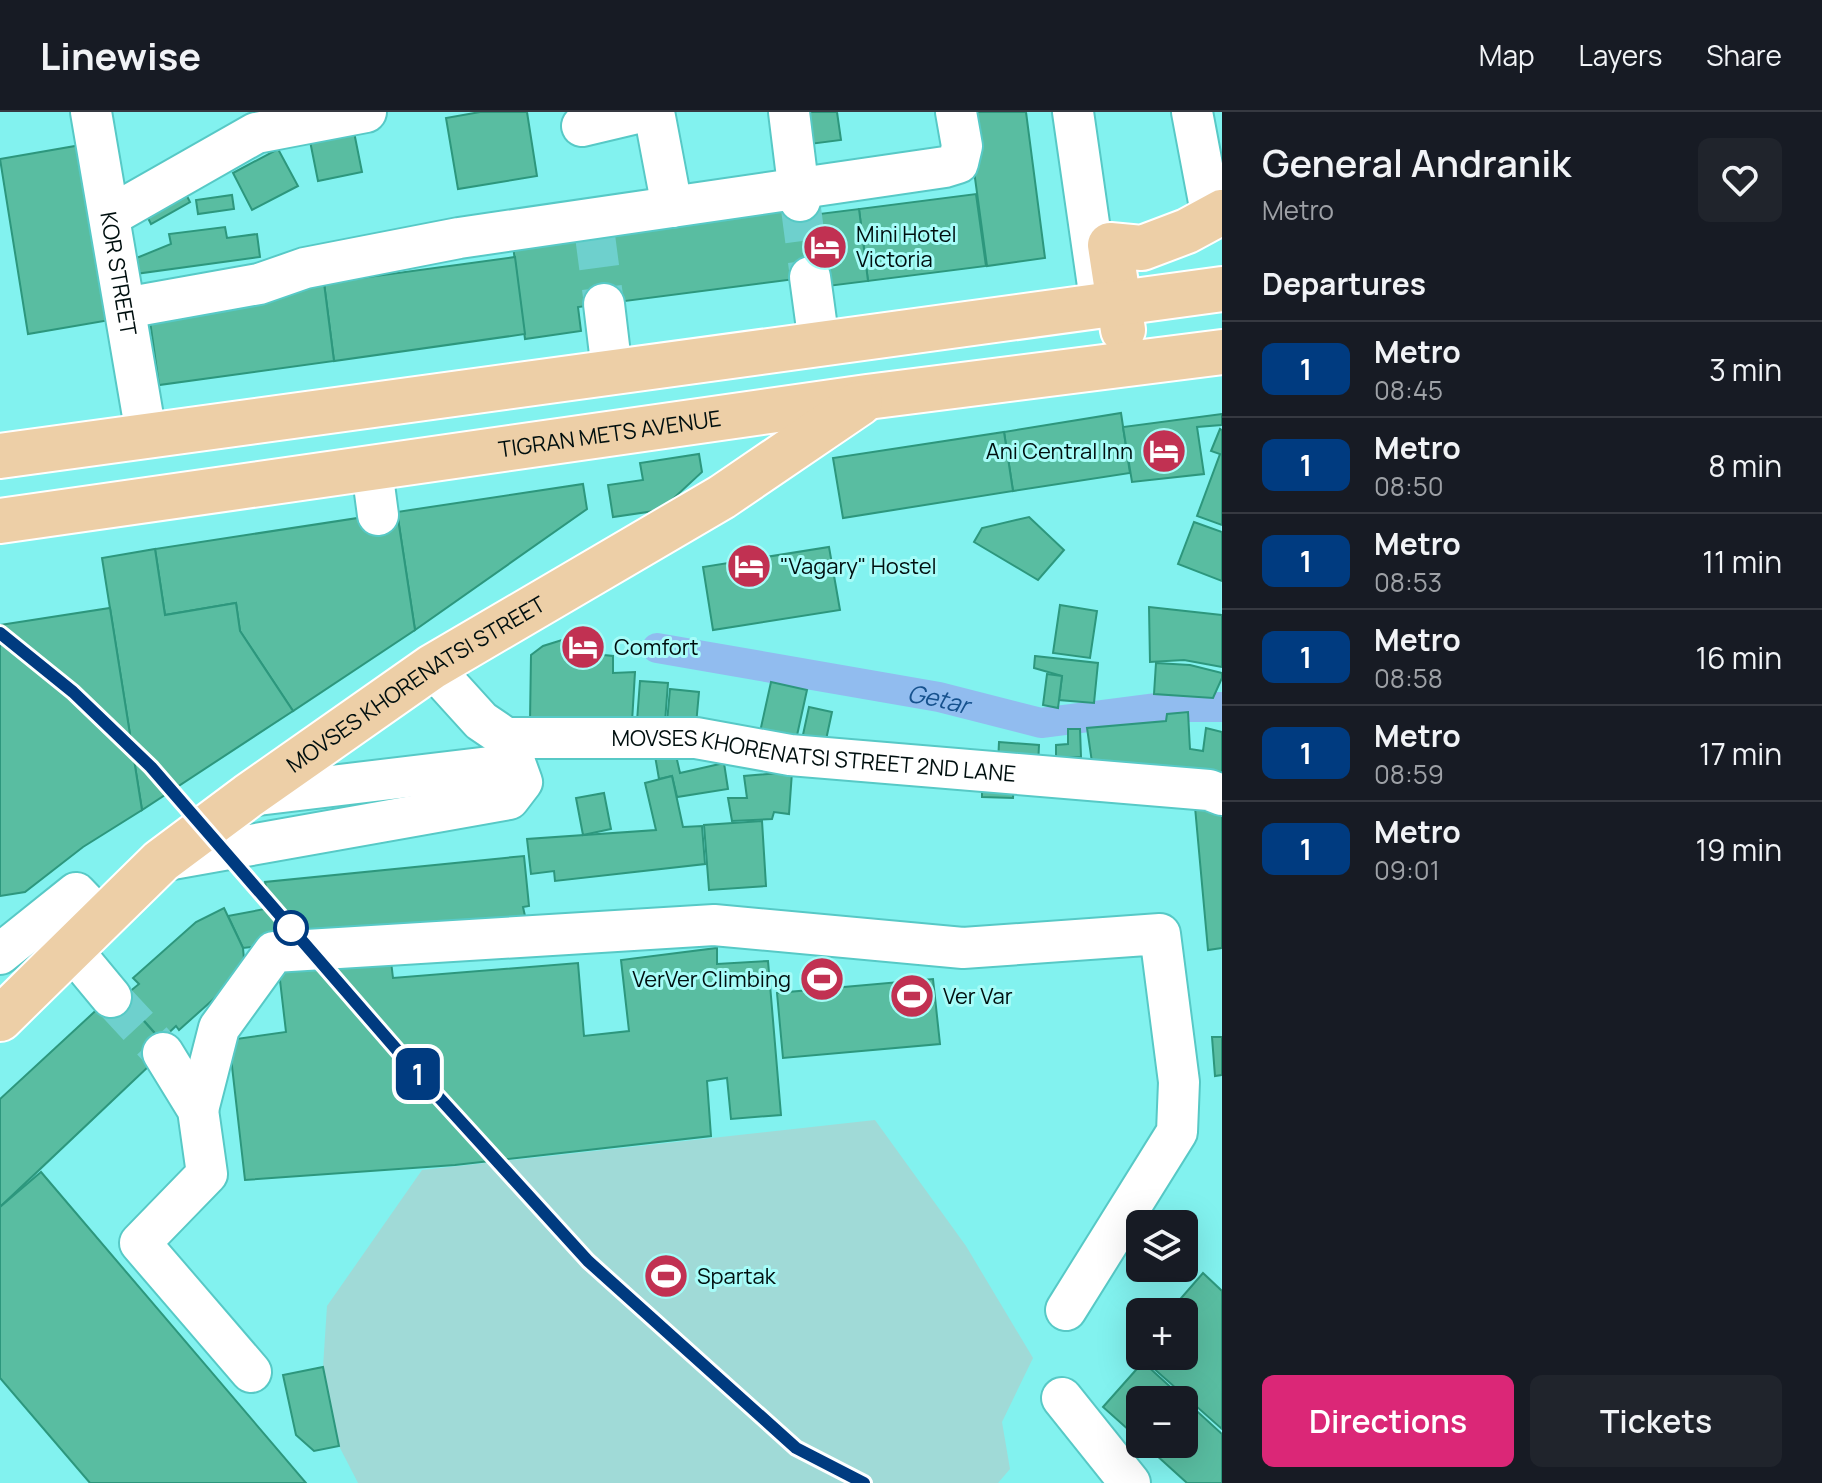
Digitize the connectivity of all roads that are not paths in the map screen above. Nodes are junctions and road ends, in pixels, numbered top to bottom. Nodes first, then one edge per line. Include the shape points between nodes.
1 (91, 112) edge
2 (366, 112) edge
3 (642, 112) edge
4 (789, 112) edge
5 (956, 112) edge
6 (1073, 112) edge
7 (1090, 112) edge
8 (1192, 112) edge
9 (582, 126) dead end
10 (799, 194) junction
11 (672, 207) junction
12 (110, 216) junction
13 (1219, 223) edge
14 (1110, 245) junction
15 (810, 277) tunnel mouth
16 (1222, 289) edge
17 (604, 304) tunnel mouth
18 (1110, 304) junction
19 (125, 308) junction
20 (819, 343) junction
21 (1222, 352) edge
22 (1119, 365) junction
23 (612, 371) junction
24 (867, 397) junction
25 (146, 434) junction
26 (0, 456) edge
27 (372, 470) junction
28 (378, 515) dead end
29 (0, 521) edge
30 (432, 667) junction
31 (510, 751) junction
32 (1222, 795) edge
33 (248, 796) junction
34 (161, 861) junction
35 (101, 919) junction
36 (72, 950) junction
37 (0, 954) edge
38 (111, 997) tunnel mouth
39 (0, 1019) edge
40 (163, 1053) tunnel mouth
41 (198, 1110) junction
42 (1066, 1310) dead end
43 (251, 1372) dead end
44 (1062, 1398) dead end
45 (1130, 1483) edge

1 - 12 street, KOR STREET
2 - 12 street via 256,133
3 - 9 street
3 - 11 street via 655,117 660,132
4 - 10 street
5 - 10 street via 962,146 958,163
6 - 18 street
7 - 14 street
8 - 13 street
10 - 11 street
11 - 19 street via 593,223 459,238
12 - 19 street, KOR STREET
13 - 14 main road via 1142,248
13 - 18 main road
14 - 18 main road
15 - 20 street
16 - 18 main road
17 - 23 street
18 - 20 main road
18 - 22 main road
19 - 25 street, KOR STREET
20 - 23 main road
21 - 22 main road, TIGRAN METS AVENUE
22 - 24 main road, TIGRAN METS AVENUE
23 - 25 main road
24 - 27 main road, TIGRAN METS AVENUE
24 - 30 main road, MOVSES KHORENATSI STREET via 722,497
25 - 26 main road
27 - 28 street
27 - 29 main road, TIGRAN METS AVENUE
30 - 31 street
30 - 33 main road, MOVSES KHORENATSI STREET
31 - 32 street, MOVSES KHORENATSI STREET 2ND LANE via 696,738 790,755
31 - 33 street, MOVSES KHORENATSI STREET 2ND LANE
31 - 34 street via 522,782 509,799
33 - 34 main road, MOVSES KHORENATSI STREET
34 - 35 main road, MOVSES KHORENATSI STREET
35 - 36 main road, MOVSES KHORENATSI STREET
35 - 37 street via 76,893
36 - 38 street
36 - 39 main road, MOVSES KHORENATSI STREET
40 - 41 street
41 - 42 street via 219,1028 274,952 714,925 963,948 1160,934 1179,1082 1177,1132
41 - 43 street via 207,1174 140,1243
44 - 45 street

